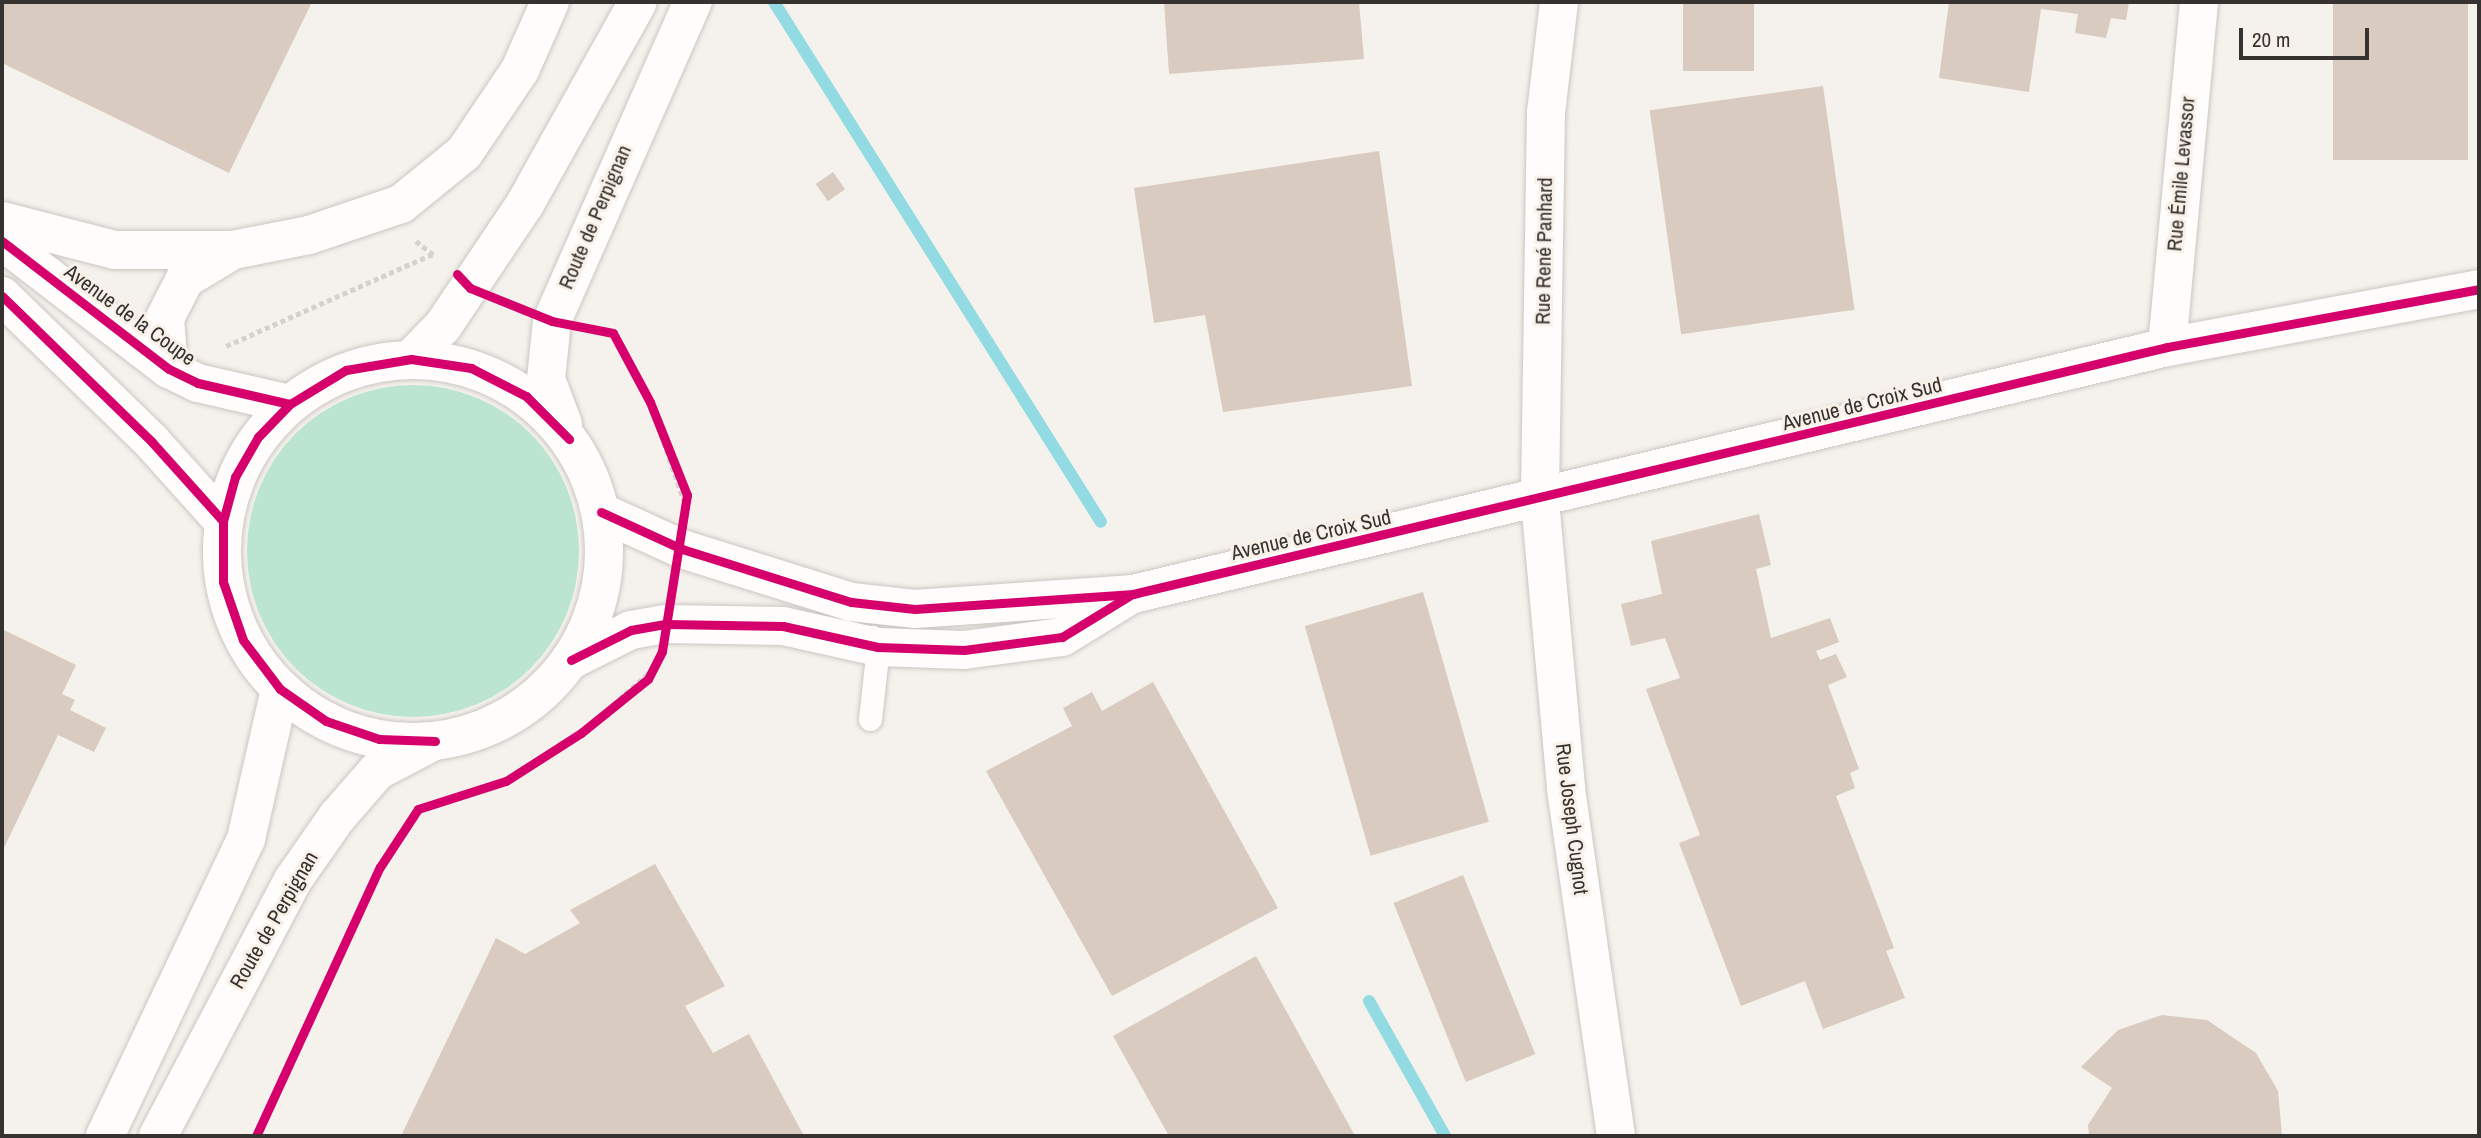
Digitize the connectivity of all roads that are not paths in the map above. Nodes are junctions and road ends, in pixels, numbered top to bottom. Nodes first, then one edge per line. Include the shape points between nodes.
1 (550, 2) edge
2 (638, 2) edge
3 (693, 2) edge
4 (1559, 2) edge
5 (2199, 2) edge
6 (2, 221) edge
7 (2, 242) edge
8 (233, 250) junction
9 (2479, 289) edge
10 (2, 296) edge
11 (2167, 347) junction
12 (411, 359) junction
13 (169, 369) junction
14 (290, 404) junction
15 (569, 439) junction
16 (1540, 501) junction
17 (601, 512) junction
18 (223, 521) junction
19 (1133, 594) junction
20 (851, 602) junction
21 (878, 647) junction
22 (570, 660) junction
23 (280, 689) junction
24 (870, 719) dead end
25 (435, 741) junction
26 (105, 1136) edge
27 (158, 1136) edge
28 (1616, 1136) edge

1 - 8 street via 520,70 464,153 401,204 309,235
2 - 12 street via 524,204 443,326
3 - 15 street, Route de Perpignan via 552,321 546,379
4 - 16 street, Rue René Panhard via 1546,112
5 - 11 street, Rue Émile Levassor
6 - 8 street via 115,250
7 - 13 street, Avenue de la Coupe
8 - 13 street via 185,279 165,318
9 - 11 street, Avenue de Croix Sud
10 - 18 street
11 - 16 street, Avenue de Croix Sud
12 - 14 street via 346,370
12 - 15 street via 471,368 526,396
13 - 14 street, Avenue de la Coupe via 198,383
14 - 18 street via 252,447
15 - 17 street, Route de Perpignan
16 - 19 street, Avenue de Croix Sud
16 - 28 street, Rue Joseph Cugnot via 1566,789
17 - 20 street, Avenue de Croix Sud via 682,549
17 - 22 street via 602,576 594,614
18 - 23 street via 223,582 243,640
19 - 20 street, Avenue de Croix Sud via 915,609
19 - 21 street, Avenue de Croix Sud via 1062,637 964,650
20 - 21 lane
21 - 22 street, Avenue de Croix Sud via 783,626 666,624 631,630
21 - 24 lane
22 - 25 street via 534,700 487,727
23 - 25 street via 326,721 379,739
23 - 26 street via 246,839
25 - 27 street, Route de Perpignan via 377,771 337,817 293,880

